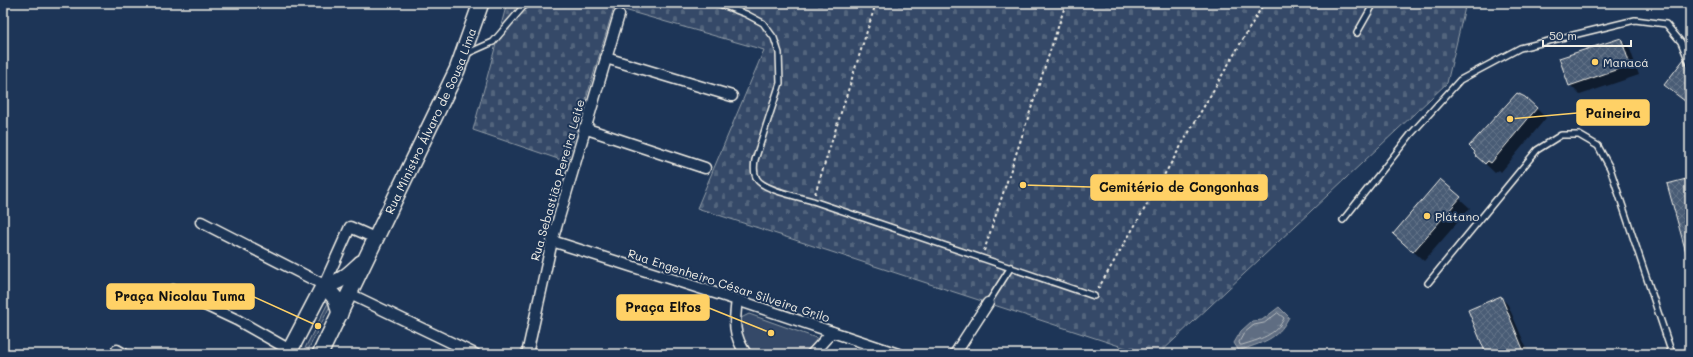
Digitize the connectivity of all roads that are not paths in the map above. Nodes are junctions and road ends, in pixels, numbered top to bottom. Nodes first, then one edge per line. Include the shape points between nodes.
1 (481, 3) edge
2 (529, 3) edge
3 (717, 3) edge
4 (1374, 3) edge
5 (524, 5) edge
6 (619, 15) dead end
7 (1357, 33) dead end
8 (462, 56) junction
9 (606, 58) junction
10 (1690, 64) edge
11 (732, 96) dead end
12 (584, 128) junction
13 (705, 168) dead end
14 (1343, 220) dead end
15 (201, 222) dead end
16 (377, 238) junction
17 (552, 241) junction
18 (367, 257) junction
19 (1011, 268) junction
20 (1428, 283) dead end
21 (324, 285) junction
22 (173, 290) dead end
23 (350, 294) junction
24 (1094, 296) road end
25 (737, 300) junction
26 (988, 303) joint
27 (340, 314) junction
28 (832, 332) junction
29 (289, 352) edge
30 (320, 354) edge
31 (475, 354) edge
32 (527, 354) edge
33 (746, 354) edge
34 (812, 354) edge
35 (898, 354) edge
36 (955, 354) edge
37 (1675, 354) edge

1 - 8 main road, Rua Ministro Álvaro de Sousa Lima
2 - 5 lane
3 - 19 lane via 763,23 774,38 779,53 780,83 755,160 756,177 759,182 766,187
4 - 7 lane
5 - 8 lane via 493,42
6 - 9 street, Rua Sebastião Pereira Leite
8 - 16 main road, Rua Ministro Álvaro de Sousa Lima
9 - 11 street
9 - 12 street, Rua Sebastião Pereira Leite
10 - 14 lane via 1682,42 1666,24 1635,20 1520,48 1460,80 1411,134
12 - 13 street
12 - 17 street, Rua Sebastião Pereira Leite
15 - 21 street
16 - 18 main road, Rua Ministro Álvaro de Sousa Lima
16 - 21 street via 350,227
17 - 25 street, Rua Engenheiro César Silveira Grilo
17 - 32 street, Rua Sebastião Pereira Leite
18 - 21 main road, Rua Ministro Álvaro de Sousa Lima via 341,280
18 - 23 main road, Rua Ministro Álvaro de Sousa Lima
19 - 24 lane
19 - 26 lane
20 - 37 lane via 1537,150 1561,135 1579,135 1598,146 1610,168 1671,351
21 - 27 main road via 336,299
21 - 29 main road
22 - 29 street via 237,320
23 - 27 main road, Rua Ministro Álvaro de Sousa Lima
23 - 31 street
25 - 28 street, Rua Engenheiro César Silveira Grilo
25 - 33 street via 735,332 739,345
26 - 36 street
27 - 30 main road, Rua Ministro Álvaro de Sousa Lima
28 - 34 street
28 - 35 street, Rua Engenheiro César Silveira Grilo

